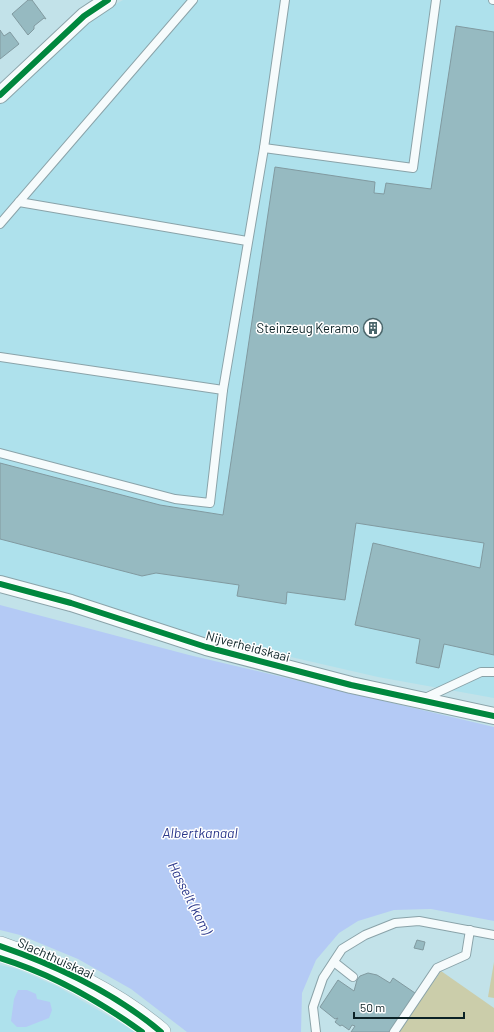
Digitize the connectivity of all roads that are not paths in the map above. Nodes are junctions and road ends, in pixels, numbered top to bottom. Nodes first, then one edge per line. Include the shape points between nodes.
1 (108, 0) edge
2 (192, 0) edge
3 (285, 0) edge
4 (436, 0) edge
5 (0, 95) edge
6 (264, 148) junction
7 (19, 202) junction
8 (0, 224) edge
9 (247, 240) junction
10 (0, 357) edge
11 (223, 390) junction
12 (0, 453) edge
13 (0, 584) edge
14 (494, 672) edge
15 (422, 699) junction
16 (494, 716) edge
17 (470, 930) junction
18 (494, 935) edge
19 (0, 946) edge
20 (334, 962) junction
21 (353, 977) dead end
22 (161, 1032) edge
23 (316, 1032) edge
24 (394, 1032) edge

1 - 5 street via 84,16
2 - 7 lane
3 - 6 lane
4 - 6 lane via 413,168
6 - 9 lane
7 - 8 lane
7 - 9 lane
9 - 11 lane
10 - 11 lane
11 - 12 lane via 210,503 175,499
13 - 15 street, Nijverheidskaai via 71,603 206,647 351,685
14 - 15 lane via 480,672
15 - 16 street, Nijverheidskaai
17 - 18 lane
17 - 20 lane via 419,921 395,923 365,935 342,949
17 - 24 lane via 466,955 437,968
19 - 22 street, Slachthuiskaai via 37,958 77,976 120,1001
20 - 21 lane
20 - 23 lane via 323,978 313,1007

